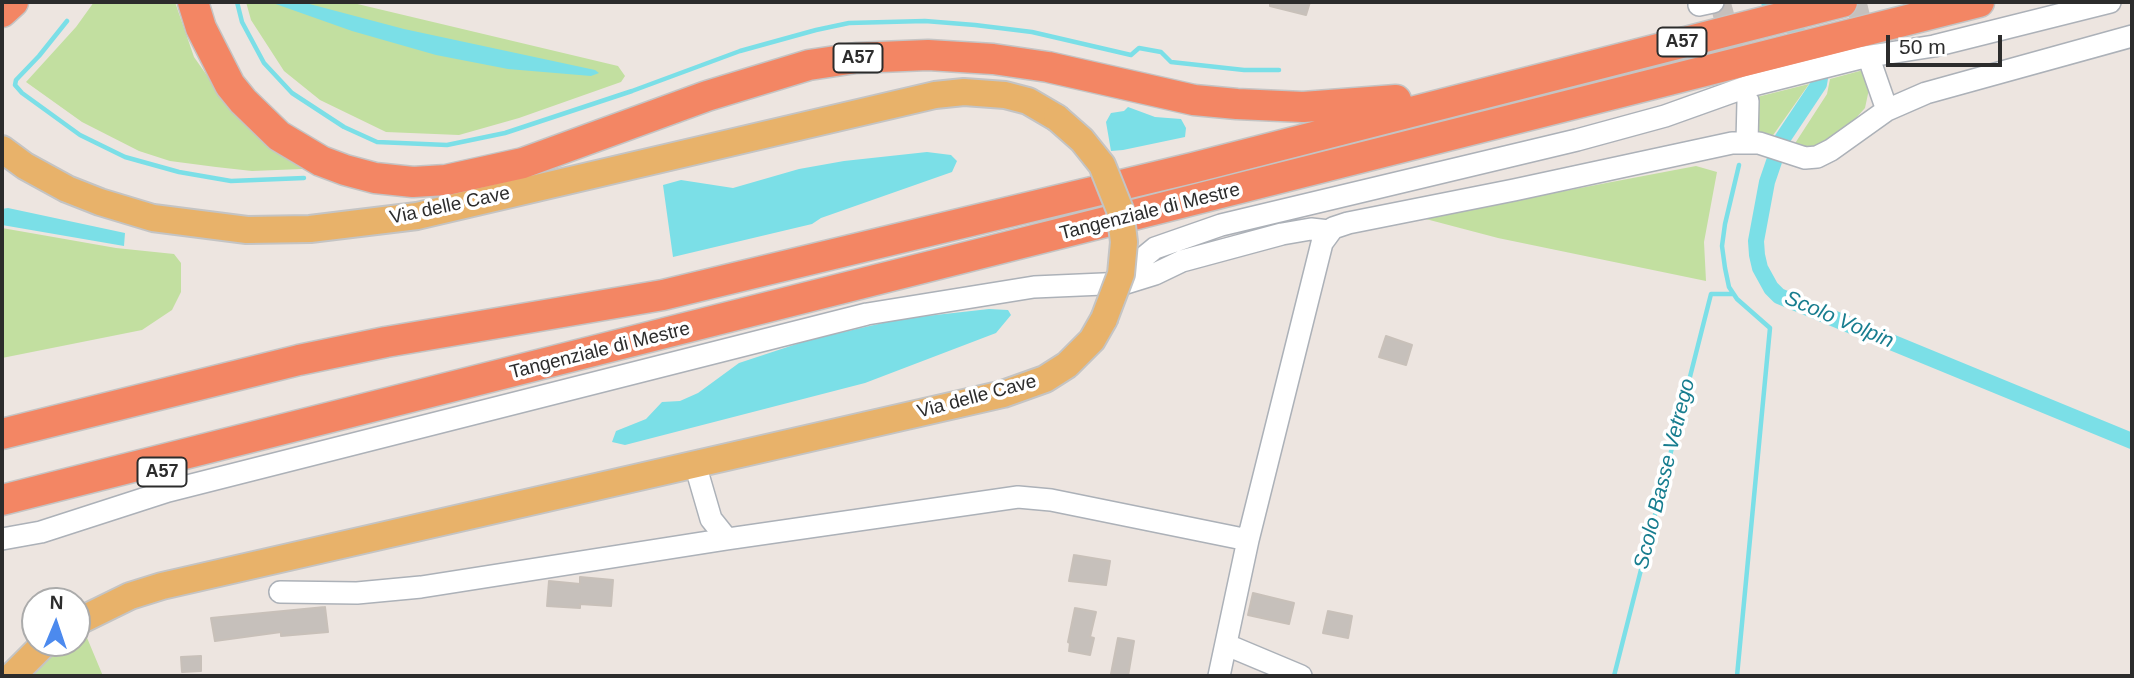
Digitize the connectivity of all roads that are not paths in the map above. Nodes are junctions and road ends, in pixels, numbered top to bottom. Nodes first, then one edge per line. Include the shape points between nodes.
1 (13, 2) edge
2 (193, 2) edge
3 (1841, 2) edge
4 (1979, 2) edge
5 (2110, 2) edge
6 (2, 12) edge
7 (2132, 36) edge
8 (1863, 53) junction
9 (1620, 58) junction
10 (1751, 82) junction
11 (1887, 110) junction
12 (1753, 142) junction
13 (2, 149) edge
14 (1329, 231) junction
15 (1126, 283) junction
16 (320, 422) junction
17 (2, 434) edge
18 (695, 464) junction
19 (2, 500) edge
20 (2, 513) edge
21 (2, 538) edge
22 (727, 539) junction
23 (1248, 540) junction
24 (280, 592) dead end
25 (91, 615) edge
26 (1227, 645) junction
27 (32, 657) edge
28 (12, 676) edge
29 (1219, 676) edge
30 (1301, 676) edge

1 - 6 highway
2 - 9 highway, A57 via 230,85 279,136 345,170 413,182 446,180 523,163 707,96 809,65 856,58 928,55 993,60 1048,67 1194,100 1303,107 1385,102
3 - 9 highway, A57
4 - 8 highway, Tangenziale di Mestre / A57
5 - 8 street via 1934,46
7 - 11 street via 1926,93
8 - 10 highway, Tangenziale di Mestre / A57
8 - 11 street
9 - 17 highway, A57 via 1192,168 663,295 311,357
10 - 12 street
10 - 15 street via 1665,116 1577,140 1222,225 1156,248 1138,261
10 - 16 highway, Tangenziale di Mestre / A57
11 - 12 street via 1817,157 1797,156
12 - 14 street via 1348,223
13 - 18 main road, Via delle Cave, bridge via 67,189 100,202 153,218 247,230 310,229 417,216 948,93 1017,97 1058,118 1082,139 1110,180 1124,242 1121,274 1104,319 1092,340 1067,365 1045,379 955,406
14 - 15 street via 1282,234 1182,261
14 - 23 street via 1322,243
15 - 21 street via 1034,287 867,314 168,491 41,532
16 - 19 highway, A57
16 - 20 highway, A57 via 178,468
18 - 22 street via 711,519
18 - 25 main road, Via delle Cave via 162,586
22 - 23 street via 1018,497
22 - 24 street via 421,587 357,593
23 - 26 street
26 - 29 street
26 - 30 street
27 - 28 main road

